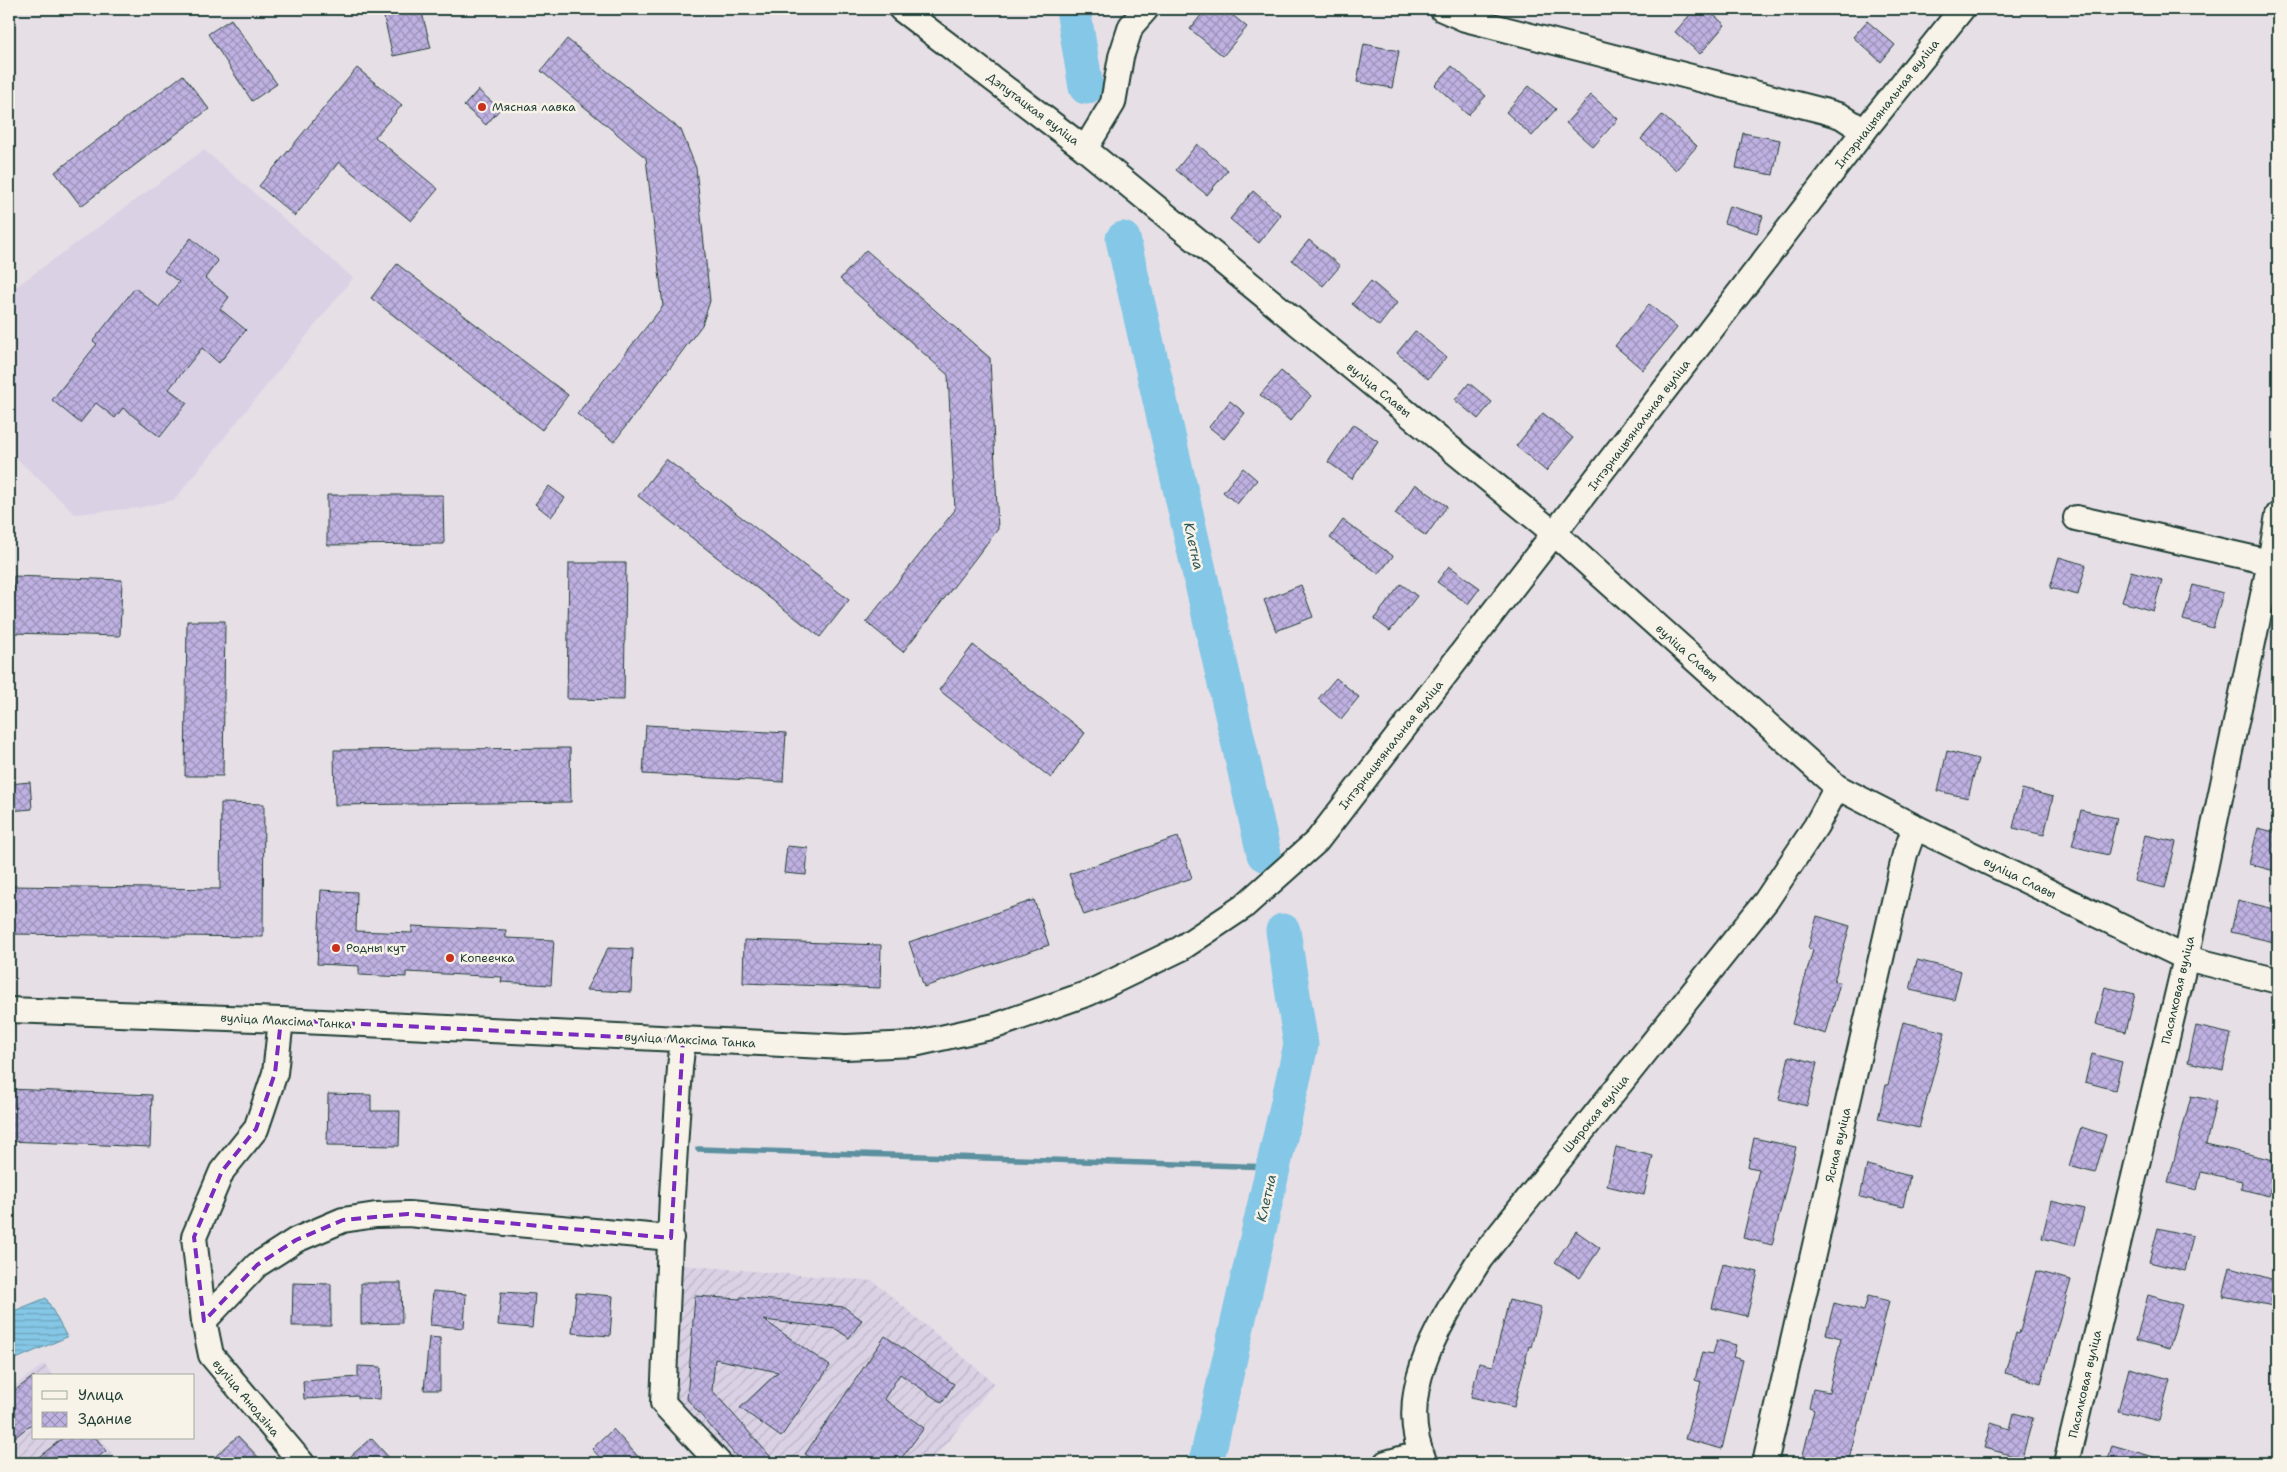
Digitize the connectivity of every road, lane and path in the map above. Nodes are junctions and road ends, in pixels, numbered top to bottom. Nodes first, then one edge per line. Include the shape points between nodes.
1 (901, 9) edge
2 (1146, 9) edge
3 (1442, 9) edge
4 (1962, 9) edge
5 (1864, 131) junction
6 (1085, 149) junction
7 (1163, 213) joint
8 (2278, 515) edge
9 (2076, 518) dead end
10 (1555, 534) junction
11 (2274, 563) edge
12 (1837, 787) junction
13 (1914, 827) junction
14 (1317, 841) joint
15 (2186, 958) junction
16 (2278, 980) edge
17 (9, 1010) edge
18 (280, 1020) junction
19 (683, 1040) junction
20 (671, 1238) junction
21 (204, 1321) junction
22 (1423, 1460) edge
23 (302, 1463) edge
24 (719, 1463) edge
25 (1386, 1463) edge
26 (1765, 1463) edge
27 (2066, 1463) edge

1 - 6 street, Дэпутацкая вуліца
2 - 6 street via 1131,26 1112,103
3 - 5 street via 1465,19 1824,111 1841,116
4 - 5 street, Інтэрнацыянальная вуліца
5 - 10 street, Інтэрнацыянальная вуліца
6 - 7 street, Дэпутацкая вуліца
7 - 10 street, вуліца Славы
8 - 11 street, Пасялковая вуліца
9 - 11 street
10 - 12 street, вуліца Славы
10 - 14 street, Інтэрнацыянальная вуліца
11 - 15 street, Пасялковая вуліца
12 - 13 street, вуліца Славы
12 - 22 street, Шырокая вуліца via 1816,826 1766,901 1480,1258 1446,1315 1422,1369 1414,1407 1414,1435
13 - 15 street, вуліца Славы
13 - 26 street, Ясная вуліца via 1905,854
14 - 19 street, вуліца Максіма Танка via 1243,907 1180,949 1089,993 995,1026 914,1044 846,1047
15 - 16 street, вуліца Славы
15 - 27 street, Пасялковая вуліца
17 - 18 street, вуліца Максіма Танка
18 - 19 street, вуліца Максіма Танка
18 - 21 street via 275,1073 256,1128 222,1171 194,1237
19 - 20 street
20 - 21 street via 408,1214 344,1220 296,1240 257,1265
20 - 24 street via 663,1403
21 - 23 street, вуліца Анодзіна via 211,1355
22 - 25 street via 1404,1458

